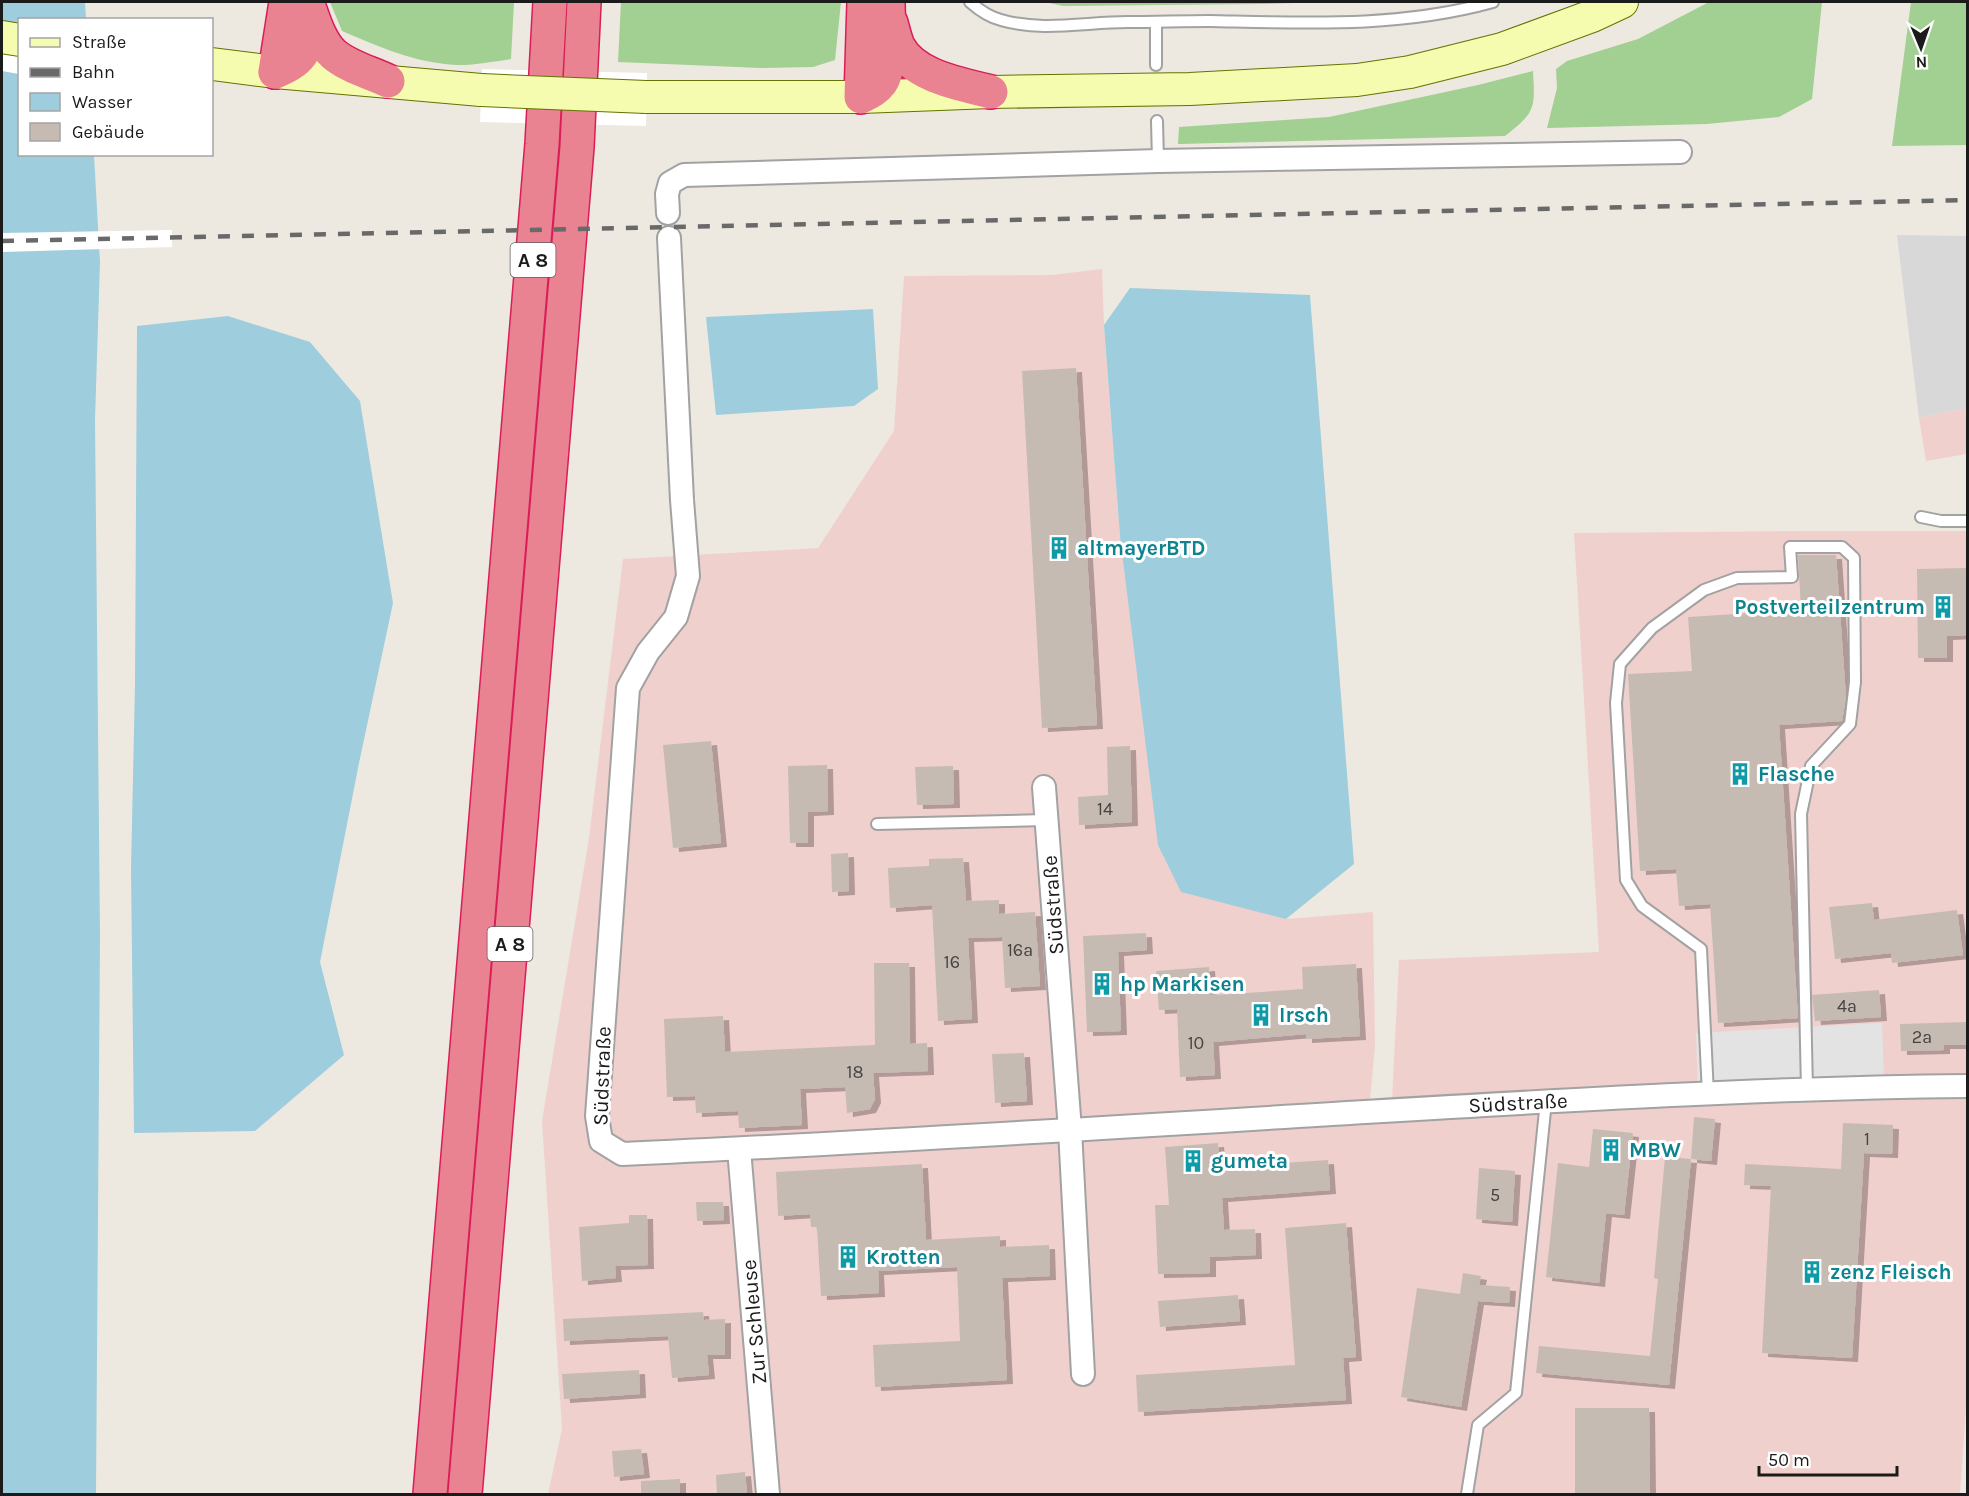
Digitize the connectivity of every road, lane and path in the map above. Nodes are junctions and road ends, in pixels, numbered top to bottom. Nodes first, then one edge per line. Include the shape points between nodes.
1 (300, 2) edge
2 (550, 2) edge
3 (584, 2) edge
4 (970, 2) edge
5 (1493, 2) edge
6 (1622, 2) edge
7 (880, 6) edge
8 (1156, 22) junction
9 (2, 38) edge
10 (18, 40) edge
11 (213, 64) edge
12 (1156, 65) dead end
13 (275, 72) junction
14 (388, 81) junction
15 (991, 92) junction
16 (861, 97) junction
17 (1157, 121) dead end
18 (1680, 152) dead end
19 (1158, 161) junction
20 (668, 213) dead end
21 (669, 238) dead end
22 (1921, 517) dead end
23 (1968, 521) edge
24 (1044, 787) dead end
25 (1046, 820) junction
26 (877, 824) dead end
27 (1968, 1086) edge
28 (1807, 1090) junction
29 (1708, 1094) junction
30 (1545, 1101) junction
31 (1070, 1130) junction
32 (739, 1149) junction
33 (1083, 1374) dead end
34 (430, 1494) edge
35 (465, 1494) edge
36 (768, 1494) edge
37 (1467, 1494) edge

1 - 13 highway via 306,45 292,65
1 - 14 highway via 333,54
2 - 34 highway, A 8 via 541,166
3 - 35 highway, A 8 via 577,147
4 - 8 lane via 993,18 1028,25
5 - 8 lane via 1388,21
6 - 15 main road via 1502,49 1410,72 1357,80 1190,89
7 - 15 highway via 898,46 918,66 954,83
7 - 16 highway
8 - 12 lane
9 - 10 main road
11 - 13 main road
13 - 14 main road
14 - 16 main road, bridge via 481,90 646,97
15 - 16 main road
17 - 19 lane
18 - 19 street
19 - 20 street via 684,175 670,183
21 - 32 street, Südstraße via 688,576 676,617 648,652 628,688 597,1116 601,1142 622,1154
22 - 23 lane
24 - 25 street, Südstraße
25 - 26 lane
25 - 31 street, Südstraße
27 - 28 street, Südstraße
28 - 29 street, Südstraße
28 - 29 lane via 1801,814 1811,766 1850,724 1853,710 1854,558 1842,547 1790,547 1791,577 1737,578 1704,590 1652,628 1620,664 1616,703 1626,880 1642,906 1701,949
29 - 30 street, Südstraße
30 - 31 street, Südstraße
30 - 37 lane via 1515,1393 1478,1425
31 - 32 street, Südstraße
31 - 33 street, Südstraße
32 - 36 street, Zur Schleuse

